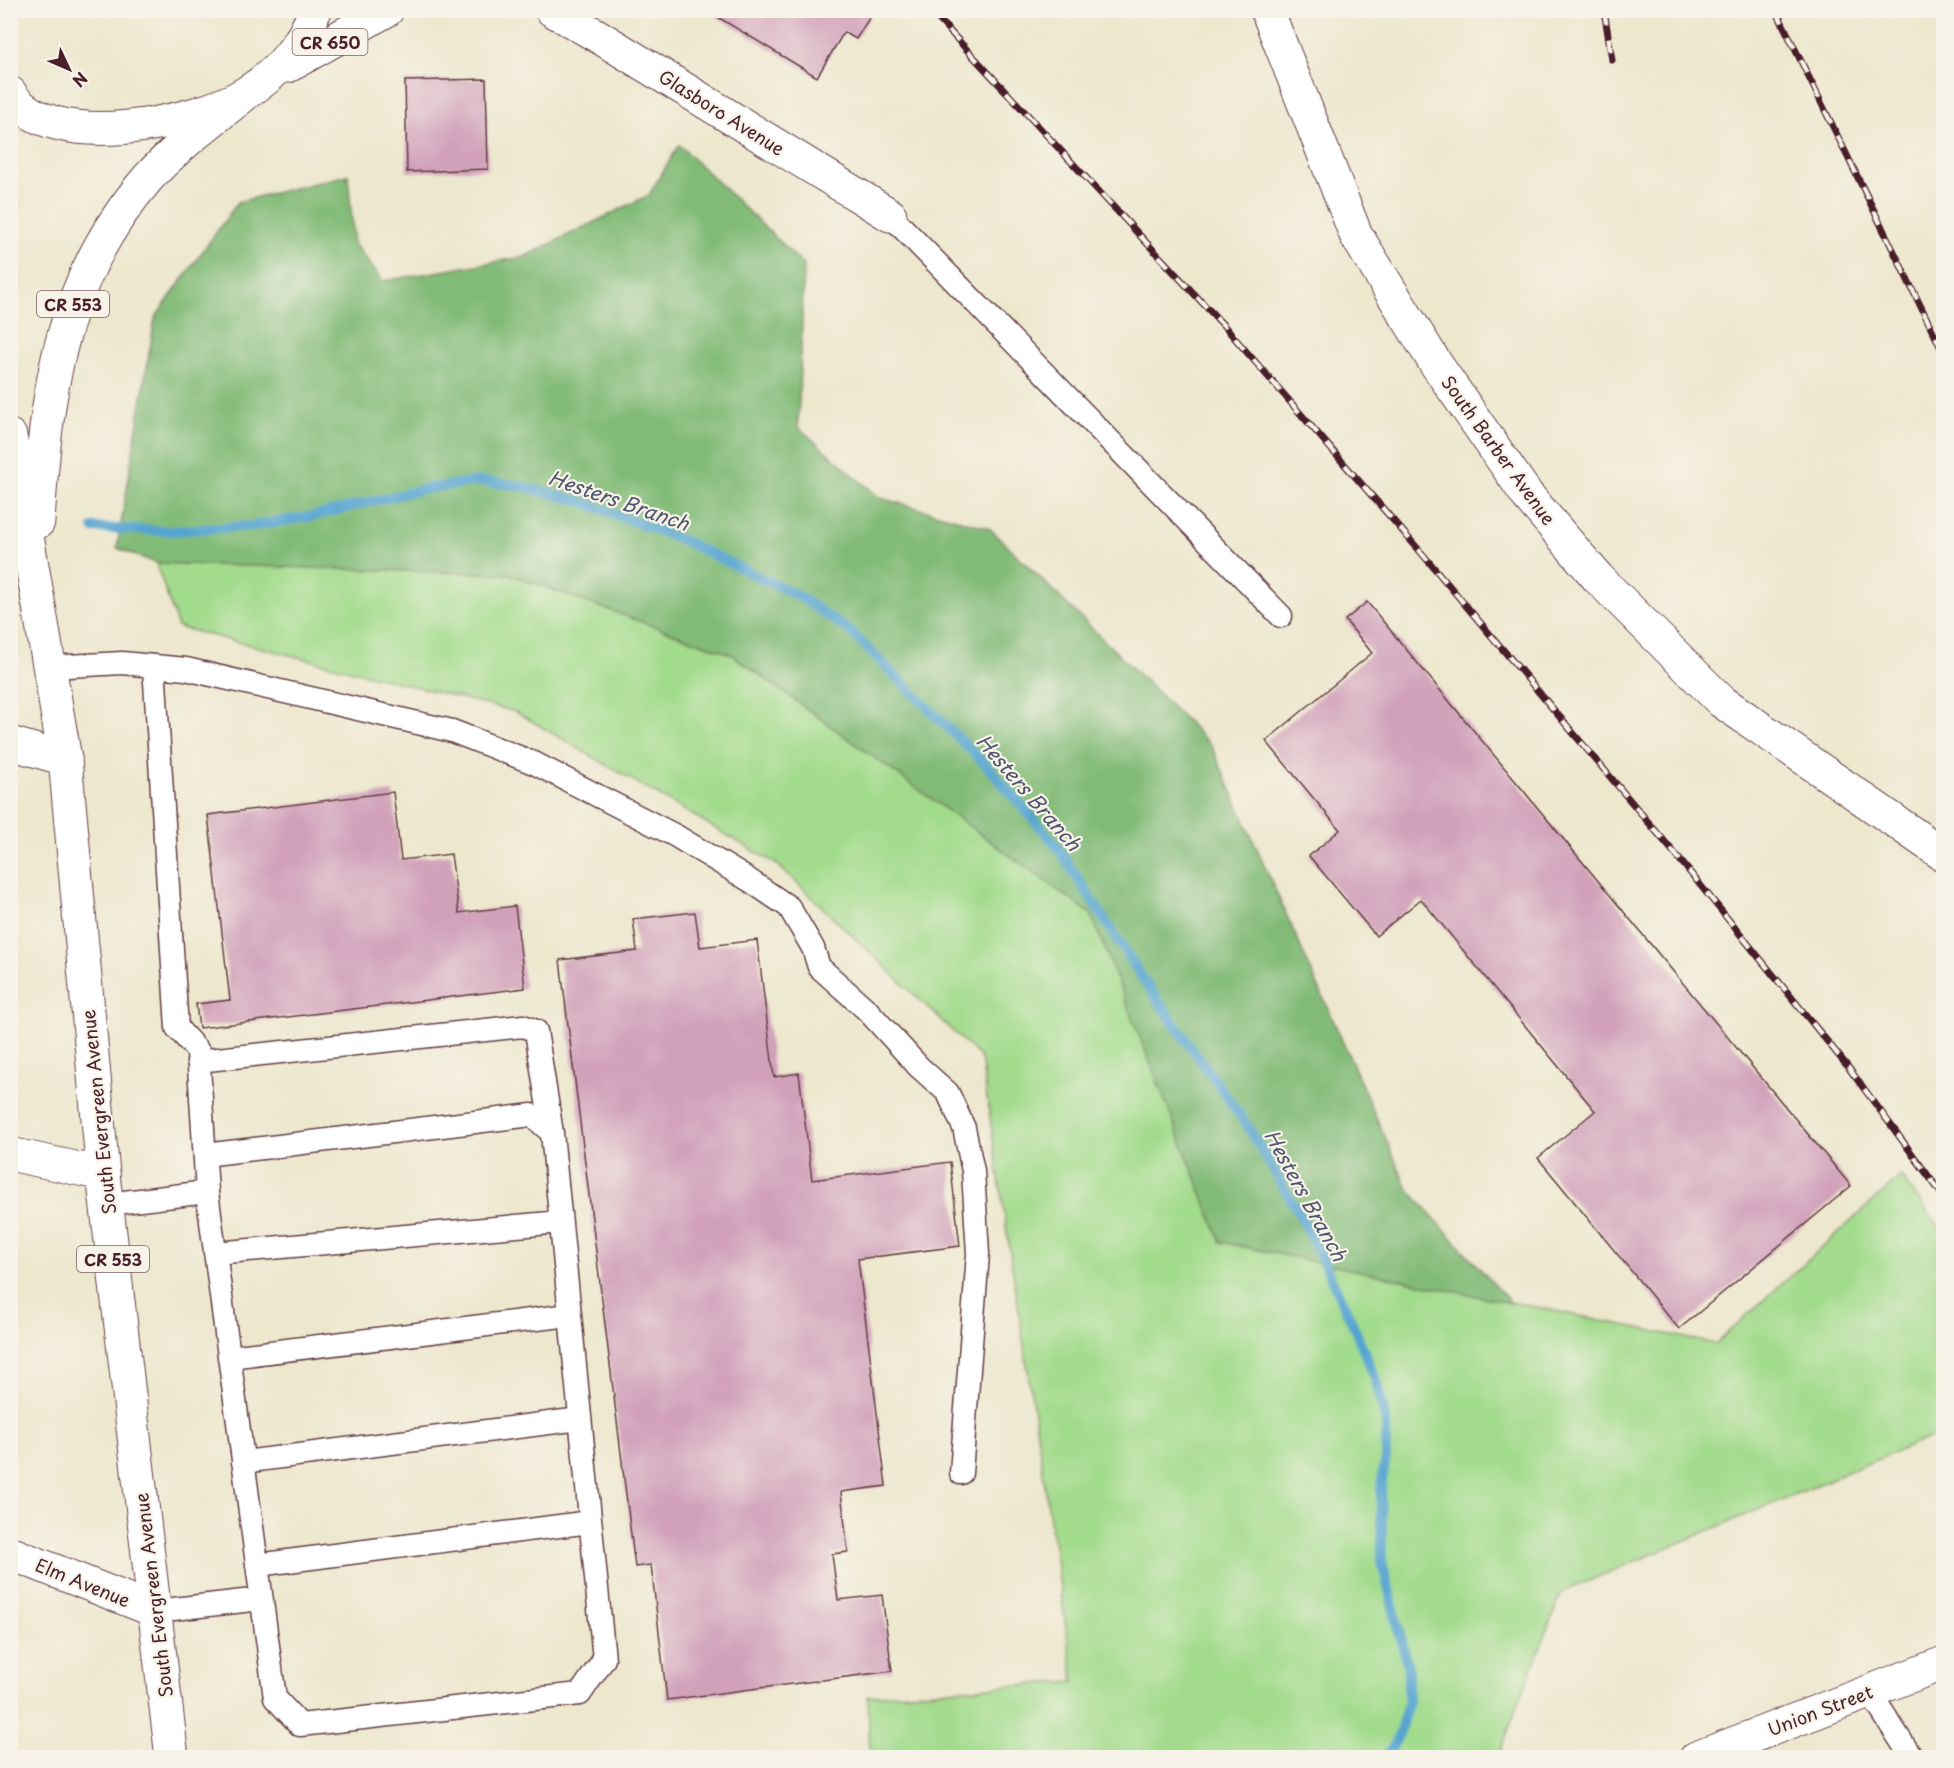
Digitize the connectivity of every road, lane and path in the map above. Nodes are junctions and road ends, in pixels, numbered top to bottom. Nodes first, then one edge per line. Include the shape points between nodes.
1 (315, 10) edge
2 (387, 10) edge
3 (552, 10) edge
4 (1268, 10) edge
5 (273, 74) junction
6 (10, 93) edge
7 (244, 95) junction
8 (890, 215) joint
9 (10, 436) edge
10 (35, 575) junction
11 (1281, 616) dead end
12 (154, 666) junction
13 (50, 667) junction
14 (10, 743) edge
15 (65, 759) junction
16 (1944, 855) edge
17 (198, 1061) junction
18 (552, 1133) junction
19 (10, 1154) edge
20 (205, 1155) junction
21 (105, 1189) junction
22 (207, 1192) junction
23 (561, 1222) junction
24 (215, 1253) junction
25 (570, 1315) junction
26 (229, 1357) junction
27 (580, 1419) junction
28 (243, 1462) junction
29 (961, 1473) dead end
30 (590, 1522) junction
31 (10, 1553) edge
32 (257, 1565) junction
33 (261, 1599) junction
34 (156, 1611) junction
35 (1944, 1663) edge
36 (1869, 1691) junction
37 (172, 1758) edge
38 (1696, 1758) edge
39 (1911, 1758) edge

1 - 5 main road via 307,32
2 - 5 main road, CR 650
3 - 8 main road, Glasboro Avenue
4 - 16 main road, South Barber Avenue via 1356,235 1434,361 1527,495 1598,578 1721,701
5 - 7 main road
6 - 7 main road via 35,114 75,129 149,125 191,115
7 - 10 main road, South Evergreen Avenue / CR 553 via 182,147 137,192 118,216 70,310 43,441
8 - 11 lane
9 - 10 main road, South Evergreen Avenue / CR 553
10 - 13 main road, South Evergreen Avenue / CR 553
12 - 13 lane via 122,663
12 - 17 lane via 177,1028 198,1051
12 - 29 lane via 244,681 452,731 534,763 676,836 789,907 813,948 819,967 948,1093 964,1128 973,1172 978,1254
13 - 15 main road, South Evergreen Avenue / CR 553
14 - 15 main road
15 - 21 main road, South Evergreen Avenue / CR 553
17 - 18 lane via 523,1026 536,1031
17 - 20 lane
18 - 20 lane via 532,1115
18 - 23 lane
19 - 21 main road
20 - 22 lane
21 - 22 lane
21 - 34 main road, South Evergreen Avenue / CR 553
22 - 24 lane
23 - 24 lane
23 - 25 lane
24 - 26 lane
25 - 26 lane
25 - 27 lane
26 - 28 lane
27 - 28 lane
27 - 30 lane
28 - 32 lane
30 - 32 lane
30 - 33 lane via 604,1659 580,1694 300,1725 274,1698
31 - 34 main road, Elm Avenue
32 - 33 lane
33 - 34 lane
34 - 37 main road, South Evergreen Avenue / CR 553
35 - 36 main road, Union Street
36 - 38 main road, Union Street
36 - 39 lane

